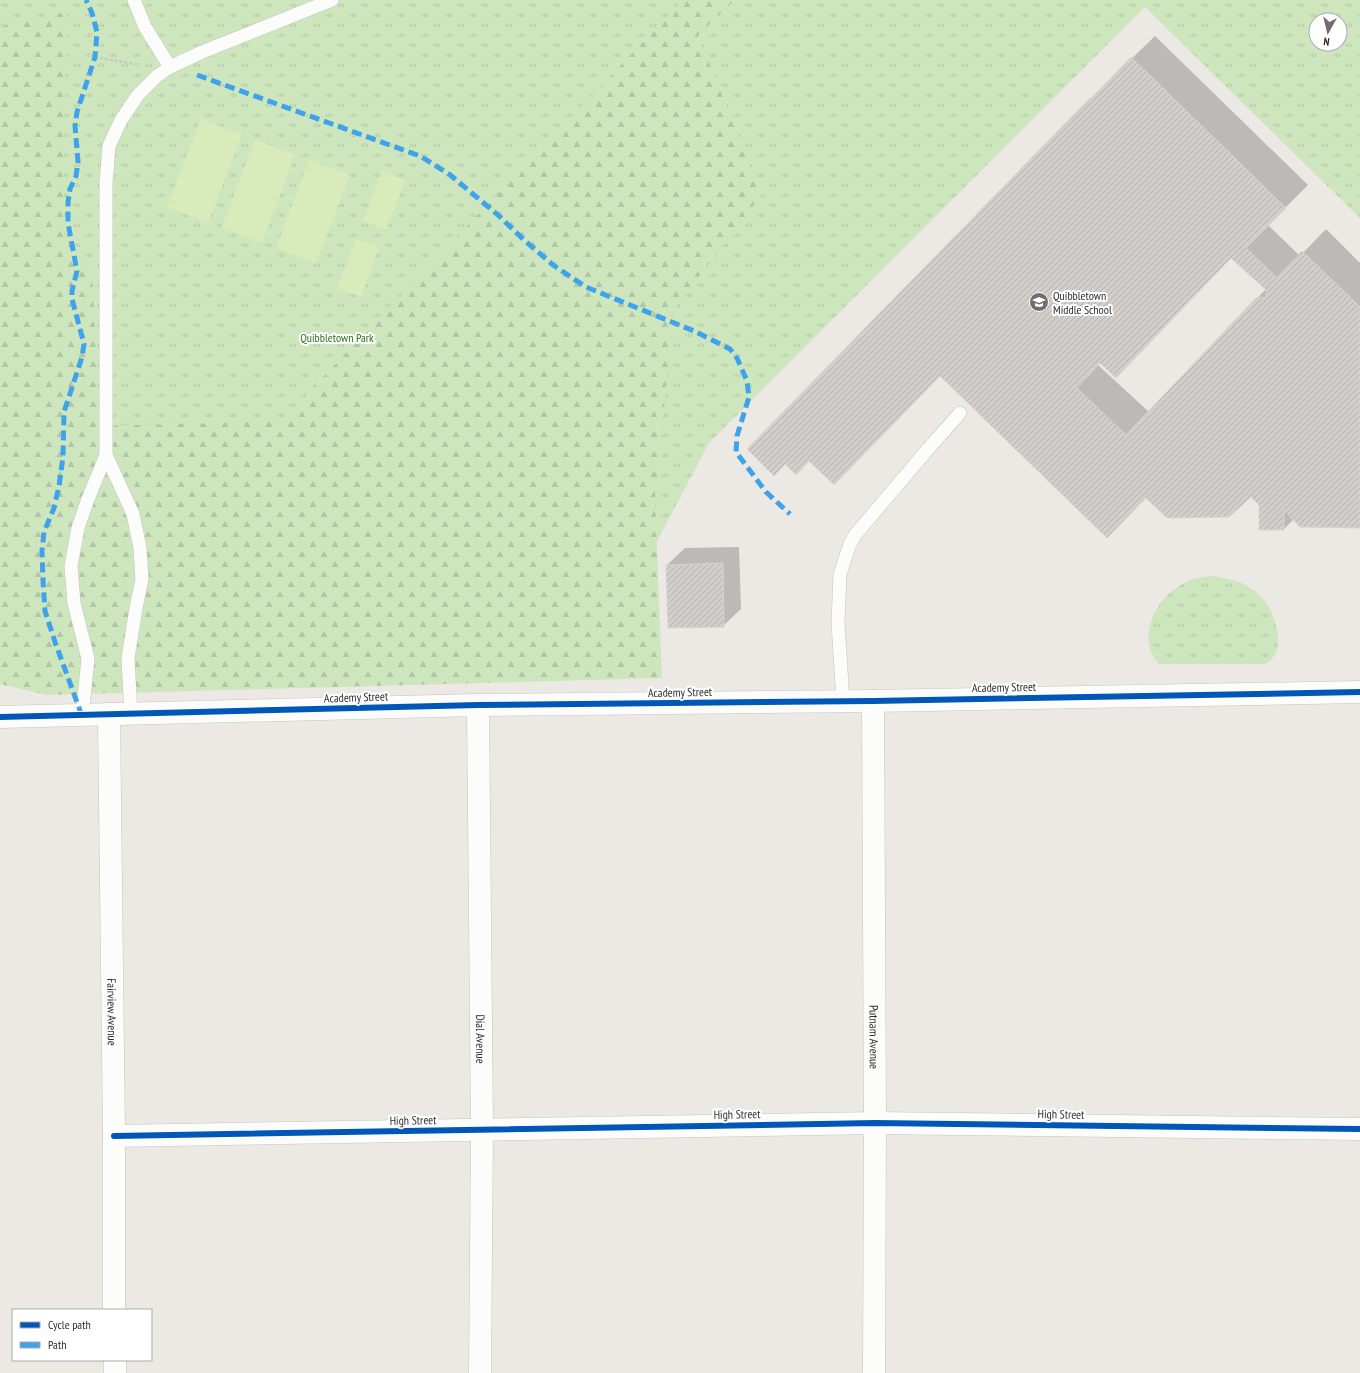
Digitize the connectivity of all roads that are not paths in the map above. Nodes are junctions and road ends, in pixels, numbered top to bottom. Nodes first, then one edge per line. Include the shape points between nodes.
1 (134, 0) edge
2 (332, 0) edge
3 (170, 67) junction
4 (960, 413) dead end
5 (106, 455) junction
6 (1360, 692) edge
7 (843, 701) junction
8 (873, 701) junction
9 (478, 705) junction
10 (109, 714) junction
11 (131, 714) junction
12 (82, 716) junction
13 (0, 718) edge
14 (875, 1123) junction
15 (1360, 1129) edge
16 (482, 1130) junction
17 (114, 1136) junction
18 (114, 1309) edge
19 (115, 1361) edge
20 (115, 1373) edge
21 (480, 1373) edge
22 (874, 1373) edge

1 - 3 lane via 146,27
2 - 3 lane
3 - 5 lane via 156,76 138,95 120,120 109,146 106,191
4 - 7 lane via 850,544 840,574 838,623
5 - 11 lane via 133,514 140,548 142,579 128,658
5 - 12 lane via 78,528 71,566 74,603 88,659
6 - 8 street, Academy Street
7 - 8 street, Academy Street
7 - 9 street, Academy Street
8 - 14 street, Putnam Avenue
9 - 11 street, Academy Street
9 - 16 street, Dial Avenue
10 - 11 street, Academy Street
10 - 12 street, Academy Street
10 - 17 street, Fairview Avenue
12 - 13 street, Academy Street
14 - 15 street, High Street
14 - 16 street, High Street
14 - 22 street, Putnam Avenue
16 - 17 street, High Street
16 - 21 street, Dial Avenue
17 - 18 street, Fairview Avenue
19 - 20 street

